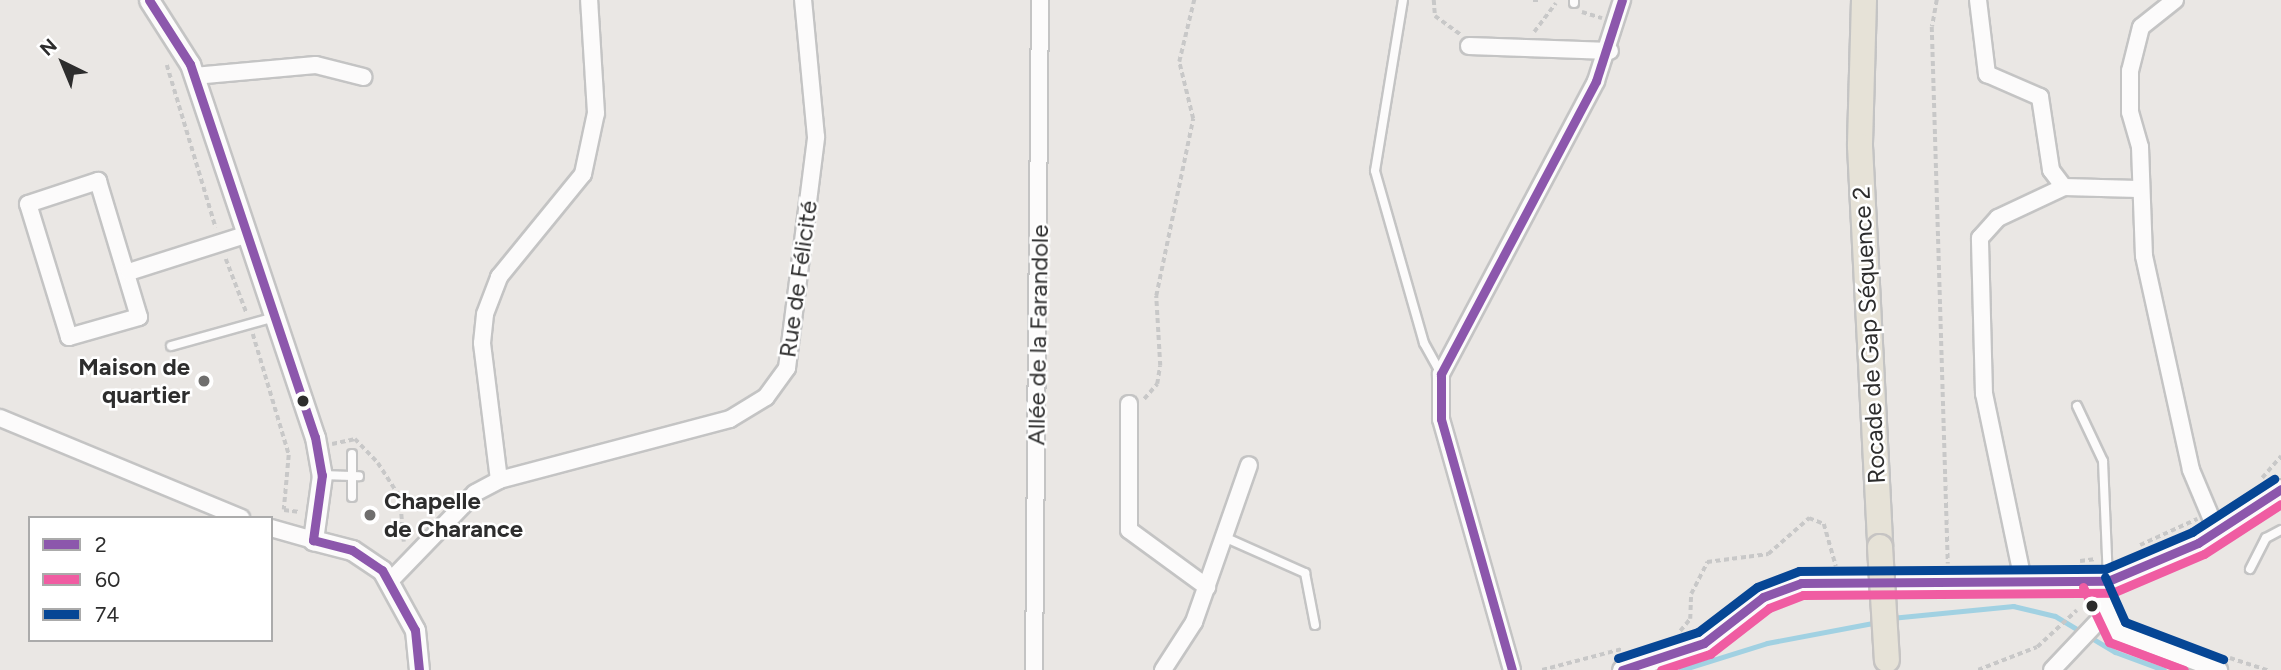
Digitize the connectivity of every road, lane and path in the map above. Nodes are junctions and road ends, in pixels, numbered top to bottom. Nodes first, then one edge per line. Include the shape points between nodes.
1 (149, 0) edge
2 (589, 0) edge
3 (803, 0) edge
4 (1040, 0) edge
5 (1194, 0) edge
6 (1403, 0) edge
7 (1434, 0) edge
8 (1622, 0) edge
9 (1864, 0) edge
10 (1937, 0) edge
11 (1978, 0) edge
12 (2175, 0) edge
13 (1556, 3) dead end
14 (1527, 34) dead end
15 (1471, 40) joint
16 (1610, 51) junction
17 (164, 52) dead end
18 (194, 76) junction
19 (363, 77) dead end
20 (2064, 187) junction
21 (2138, 189) junction
22 (248, 234) junction
23 (220, 243) junction
24 (129, 272) junction
25 (247, 313) dead end
26 (275, 317) junction
27 (254, 338) dead end
28 (171, 346) dead end
29 (1441, 374) junction
30 (1129, 404) joint
31 (2077, 406) dead end
32 (0, 418) edge
33 (317, 448) junction
34 (352, 454) dead end
35 (2281, 456) edge
36 (1249, 465) dead end
37 (322, 475) junction
38 (356, 476) junction
39 (499, 480) junction
40 (2255, 485) dead end
41 (2279, 494) edge
42 (352, 498) dead end
43 (304, 513) dead end
44 (2208, 513) junction
45 (236, 516) edge
46 (273, 529) edge
47 (2281, 530) edge
48 (2217, 531) junction
49 (1224, 537) junction
50 (313, 540) junction
51 (417, 556) junction
52 (2108, 557) junction
53 (2072, 562) dead end
54 (1947, 569) dead end
55 (2250, 569) dead end
56 (2023, 580) junction
57 (390, 581) junction
58 (2101, 582) junction
59 (1207, 587) junction
60 (2077, 610) dead end
61 (2105, 614) junction
62 (1315, 625) dead end
63 (1887, 665) edge
64 (418, 670) edge
65 (1034, 670) edge
66 (1163, 670) edge
67 (1512, 670) edge
68 (1622, 670) edge
69 (1978, 670) edge
70 (2052, 670) edge
71 (2219, 670) edge

1 - 18 street
2 - 39 street via 596,113 583,174 499,277 485,314 482,344
3 - 39 street, Rue de Félicité via 816,137 787,368 766,397 730,419
4 - 65 street, Allée de la Farandole
5 - 30 path via 1179,62 1192,119 1156,296 1160,366 1147,398
6 - 29 lane via 1374,171 1424,343
7 - 15 path via 1435,16
8 - 16 street
9 - 63 main road, Rocade de Gap Séquence 2, bridge via 1860,146
10 - 54 path via 1932,27 1938,82
11 - 20 street via 1987,74 2040,97 2051,170
12 - 21 street via 2141,27 2130,71
13 - 14 path
15 - 16 street
16 - 29 street
17 - 23 path
18 - 19 street via 316,65
18 - 22 street
20 - 21 street
20 - 56 street via 1997,218 1980,238 1984,394
21 - 44 street via 2144,256 2191,470
22 - 23 street
22 - 26 street
23 - 24 street
23 - 25 path
24 - 24 street via 98,181 28,204 69,337 139,317
26 - 28 lane
26 - 33 street
27 - 43 path via 289,455 284,510
29 - 67 street via 1441,419
30 - 59 street via 1129,530
31 - 52 lane via 2103,461
32 - 45 street
33 - 37 street
33 - 51 path via 355,439 368,450 400,498 402,541
34 - 38 lane
35 - 40 path
36 - 49 street
37 - 38 lane
37 - 50 street
38 - 42 lane
39 - 51 street, Rue de Félicité via 461,505
41 - 48 street
44 - 48 street
44 - 52 path
46 - 50 street
47 - 55 lane via 2266,538
48 - 58 street
49 - 59 street
49 - 62 lane via 1305,573
50 - 57 street via 352,550
51 - 57 street, Rue de Félicité
52 - 53 path
52 - 58 lane
56 - 58 street
56 - 68 street via 1779,587 1704,643
57 - 64 street via 415,630
58 - 61 street
59 - 66 street via 1194,622
60 - 69 path via 2037,646
61 - 70 street
61 - 71 street via 2128,639

